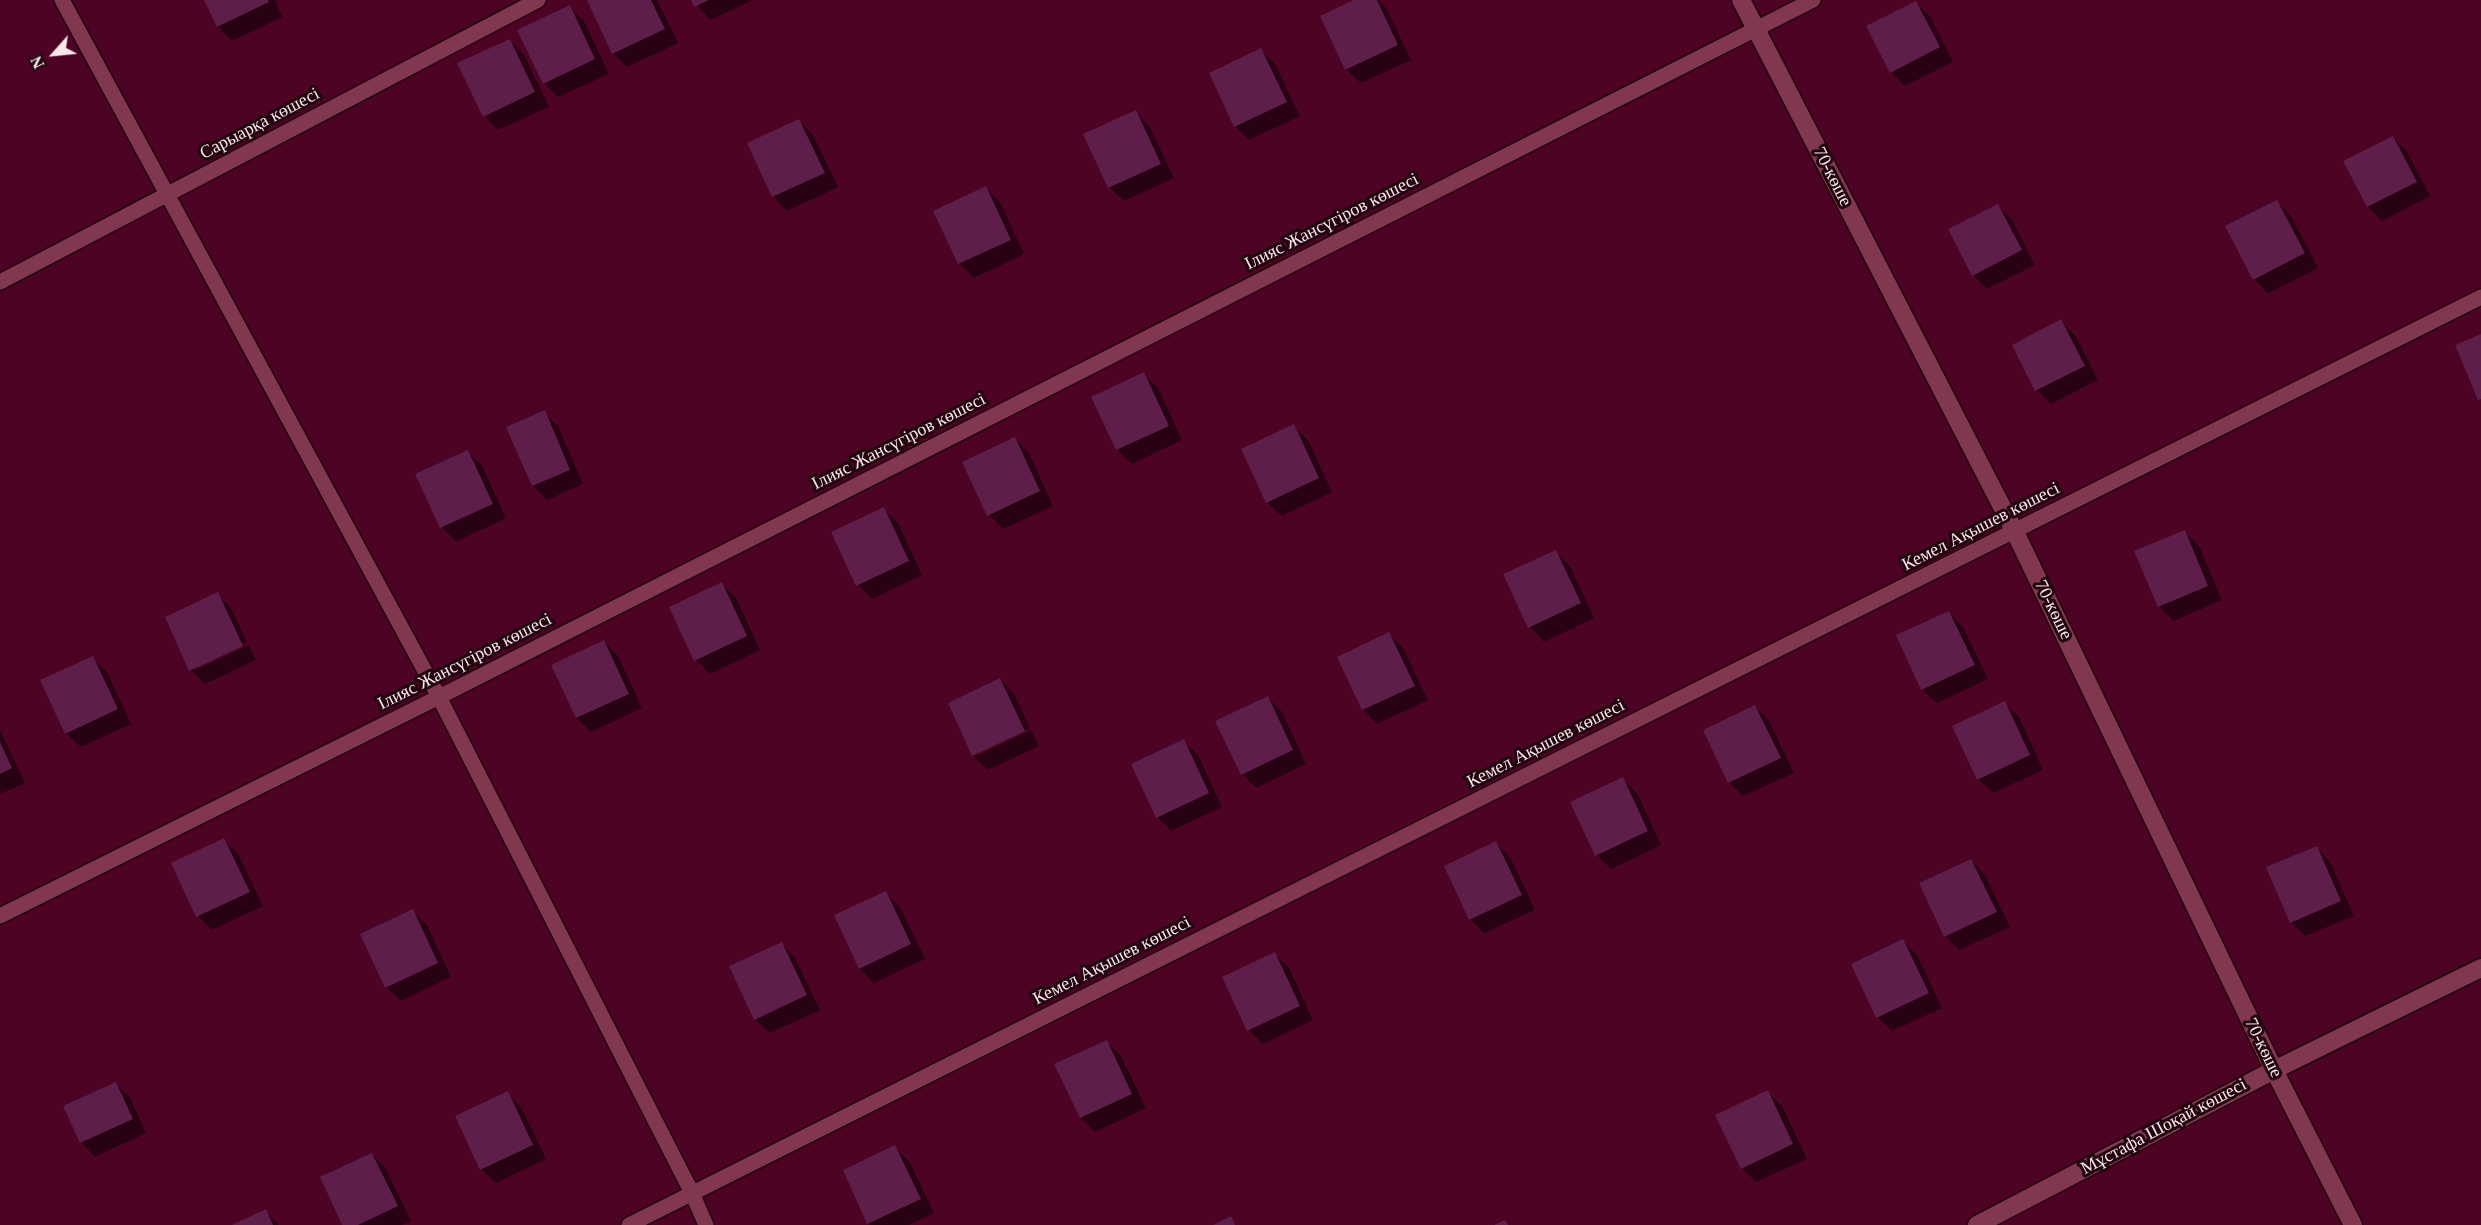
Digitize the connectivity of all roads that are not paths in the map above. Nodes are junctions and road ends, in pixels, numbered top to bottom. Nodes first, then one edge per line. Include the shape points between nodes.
1 (62, 0) edge
2 (538, 0) edge
3 (1741, 0) edge
4 (1814, 0) edge
5 (1756, 29) junction
6 (166, 195) junction
7 (0, 282) edge
8 (2481, 297) edge
9 (2015, 532) junction
10 (439, 697) junction
11 (0, 916) edge
12 (2481, 968) edge
13 (2274, 1070) junction
14 (692, 1192) junction
15 (629, 1225) edge
16 (706, 1225) edge
17 (1977, 1225) edge
18 (2353, 1225) edge

1 - 6 lane
2 - 6 lane, Сарыарқа көшесі
3 - 5 street, 70-көше
4 - 5 lane, Ілияс Жансүгіров көшесі
5 - 9 street, 70-көше
5 - 10 lane, Ілияс Жансүгіров көшесі
6 - 7 lane, Сарыарқа көшесі
6 - 10 lane
8 - 9 lane, Кемел Ақышев көшесі
9 - 13 street, 70-көше
9 - 14 lane, Кемел Ақышев көшесі
10 - 11 lane, Ілияс Жансүгіров көшесі
10 - 14 lane
12 - 13 street, Мұстафа Шоқай көшесі
13 - 17 street, Мұстафа Шоқай көшесі
13 - 18 street, 70-көше
14 - 15 lane, Кемел Ақышев көшесі
14 - 16 lane

